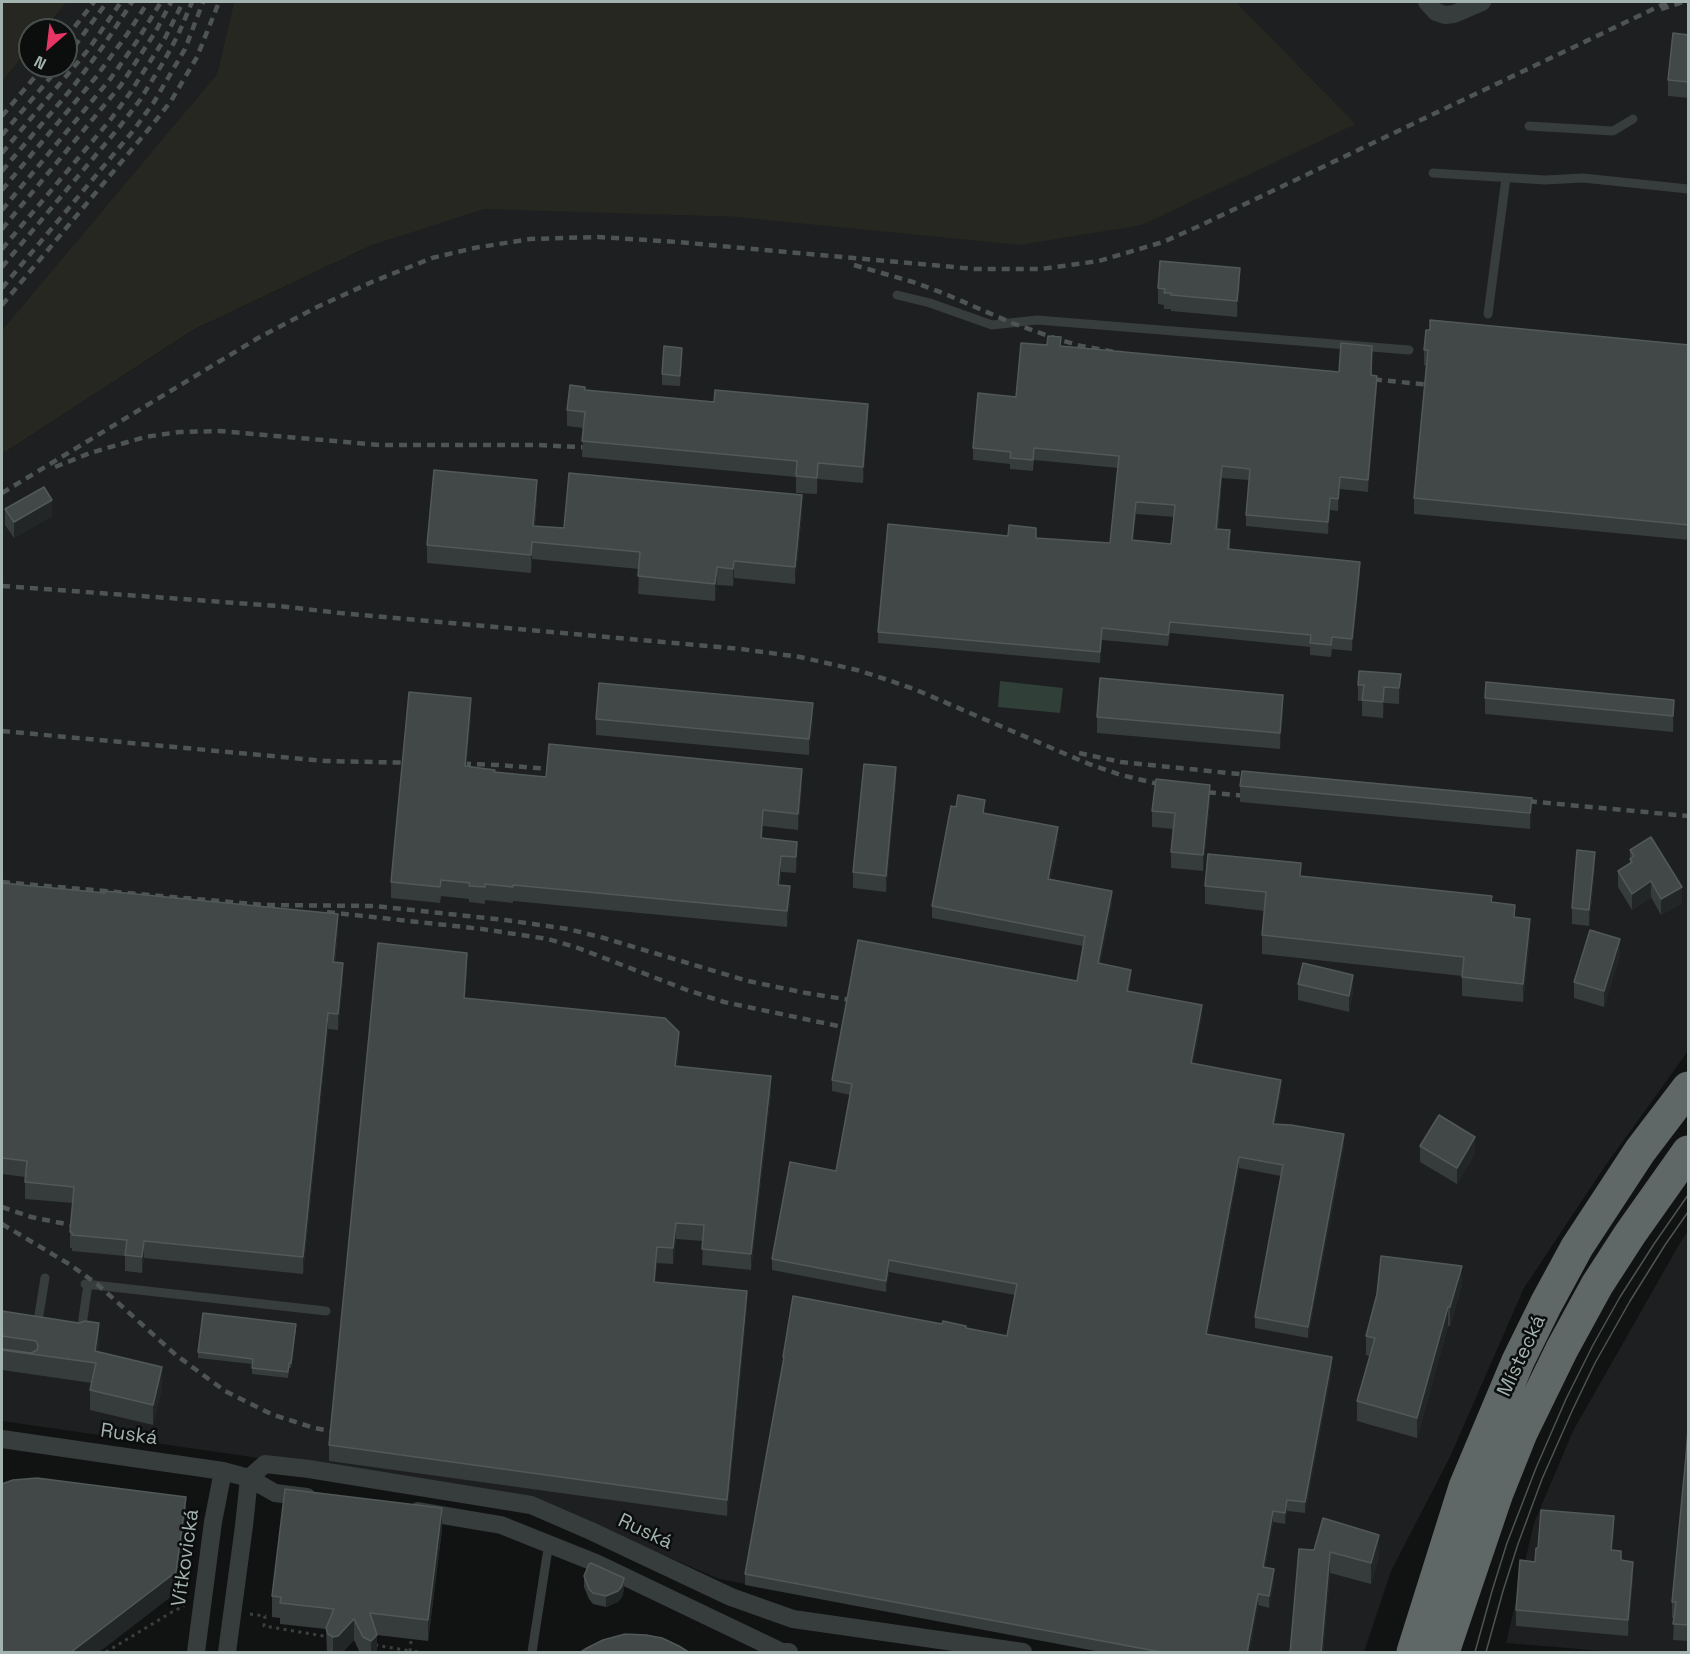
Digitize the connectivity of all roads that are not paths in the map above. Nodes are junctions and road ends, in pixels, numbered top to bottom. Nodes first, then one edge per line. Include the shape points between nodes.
1 (1428, 2) edge
2 (1482, 2) edge
3 (1633, 119) dead end
4 (1529, 126) dead end
5 (1433, 173) dead end
6 (1506, 178) junction
7 (1689, 189) edge
8 (897, 295) dead end
9 (1488, 314) dead end
10 (1409, 350) dead end
11 (1685, 1090) edge
12 (1684, 1160) edge
13 (45, 1278) dead end
14 (327, 1311) dead end
15 (25, 1328) edge
16 (37, 1330) junction
17 (48, 1331) edge
18 (69, 1335) edge
19 (2, 1439) edge
20 (223, 1471) junction
21 (249, 1478) junction
22 (319, 1498) edge
23 (396, 1507) edge
24 (550, 1544) junction
25 (196, 1653) edge
26 (227, 1653) edge
27 (532, 1653) edge
28 (789, 1653) edge
29 (1023, 1653) edge
30 (1413, 1653) edge
31 (1443, 1653) edge

1 - 2 street via 1436,12 1445,15
3 - 4 lane via 1613,131
5 - 6 lane
6 - 7 lane via 1583,178
6 - 9 lane
8 - 10 lane via 992,325 1037,320
11 - 30 highway, Místecká via 1577,1247 1546,1304 1465,1487
12 - 31 highway, Místecká via 1630,1234 1562,1349 1521,1433 1493,1504
13 - 16 lane
14 - 18 lane via 87,1284 80,1336
15 - 16 lane
16 - 17 lane
19 - 20 street, Ruská
20 - 21 street, Ruská
20 - 25 street, Vítkovická
21 - 22 street, Ruská via 275,1493
21 - 26 street
21 - 29 street, Ruská via 265,1464 531,1505 730,1597 793,1618
23 - 24 street via 501,1524
24 - 27 lane
24 - 28 street

